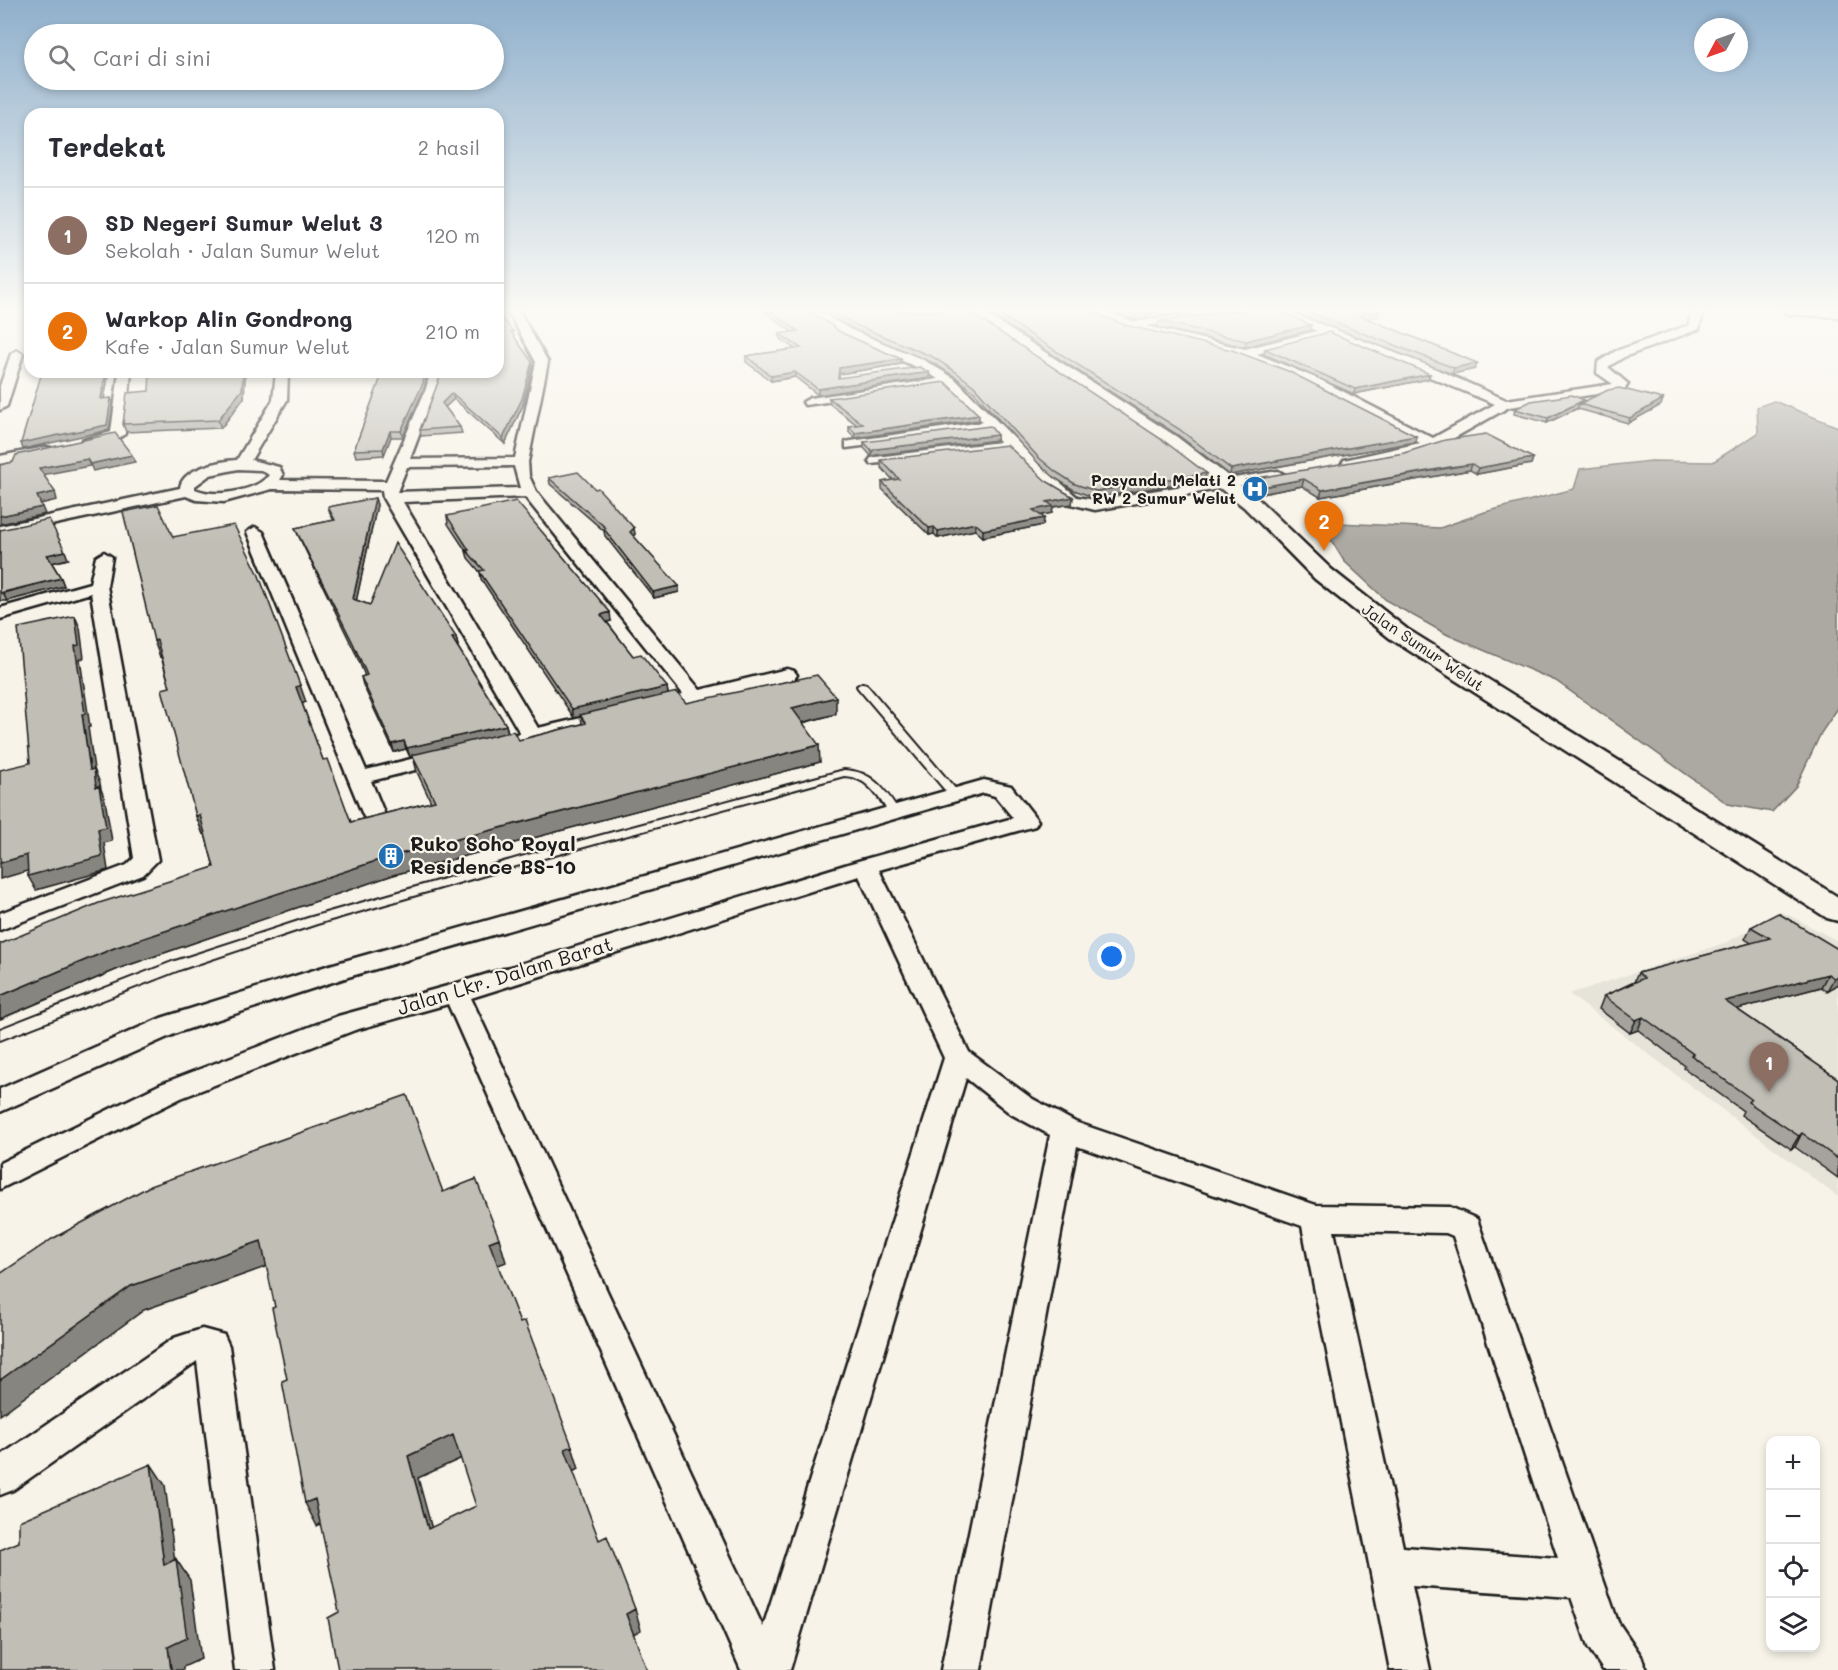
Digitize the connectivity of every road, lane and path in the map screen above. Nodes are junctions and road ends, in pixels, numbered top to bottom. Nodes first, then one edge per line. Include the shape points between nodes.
1 (8, 389) edge
2 (123, 389) edge
3 (281, 389) edge
4 (432, 389) edge
5 (536, 389) edge
6 (897, 389) edge
7 (958, 389) edge
8 (1093, 389) edge
9 (1327, 389) edge
10 (1471, 389) edge
11 (1606, 389) edge
12 (810, 402) dead end
13 (1505, 404) junction
14 (0, 406) edge
15 (993, 425) junction
16 (1433, 444) junction
17 (851, 445) dead end
18 (1010, 445) junction
19 (0, 460) edge
20 (876, 460) dead end
21 (521, 462) junction
22 (242, 465) junction
23 (1336, 465) edge
24 (1292, 473) edge
25 (272, 480) junction
26 (395, 480) junction
27 (1224, 483) junction
28 (188, 491) junction
29 (529, 492) junction
30 (0, 531) edge
31 (255, 532) dead end
32 (104, 557) dead end
33 (98, 586) junction
34 (0, 614) edge
35 (787, 675) dead end
36 (862, 686) dead end
37 (696, 697) junction
38 (663, 705) edge
39 (609, 718) edge
40 (532, 736) junction
41 (358, 778) junction
42 (954, 794) junction
43 (894, 812) junction
44 (374, 815) edge
45 (866, 866) junction
46 (1838, 911) edge
47 (0, 922) edge
48 (456, 993) junction
49 (0, 1035) edge
50 (958, 1058) junction
51 (0, 1101) edge
52 (1065, 1131) junction
53 (0, 1177) edge
54 (1316, 1218) junction
55 (0, 1477) edge
56 (1388, 1565) junction
57 (1583, 1579) junction
58 (255, 1670) edge
59 (762, 1670) edge
60 (770, 1670) edge
61 (961, 1670) edge
62 (1410, 1670) edge
63 (1627, 1670) edge

1 - 14 street
2 - 19 street via 118,434
3 - 22 street via 280,400
4 - 26 street
5 - 21 street
6 - 12 street
7 - 15 street
8 - 27 street, Jalan Sumur Welut
9 - 16 street
10 - 13 street
11 - 13 street
13 - 16 street
15 - 17 street
15 - 18 street
16 - 23 street
18 - 20 street
18 - 27 street via 1072,500 1083,504
21 - 26 street
21 - 29 street
22 - 25 street via 274,470
22 - 28 street via 200,475 187,485
24 - 27 street
25 - 26 street
25 - 28 street via 241,495 208,497
26 - 29 street
26 - 40 street
27 - 46 street, Jalan Sumur Welut via 1251,503 1355,601 1399,634
28 - 30 street
29 - 37 street
31 - 41 street
32 - 33 street
33 - 34 street
33 - 47 street via 146,860 135,870
35 - 37 street
36 - 42 lane
37 - 38 street
39 - 40 street
40 - 41 street
41 - 44 street
42 - 43 street
42 - 45 street, Jalan Lkr. Dalam Barat via 984,786 1003,791 1027,821
43 - 49 lane via 864,775 844,773 537,856 237,945 115,988
43 - 51 street via 339,971 170,1025
45 - 48 street, Jalan Lkr. Dalam Barat
45 - 50 street
48 - 53 street, Jalan Lkr. Dalam Barat via 347,1023 171,1091
48 - 59 street
50 - 52 street via 1021,1106
50 - 60 street
52 - 54 street
52 - 61 street
54 - 56 street
54 - 57 street via 1450,1220 1466,1228
55 - 58 street via 186,1349 202,1344 212,1346
56 - 57 street
56 - 62 street
57 - 63 street via 1602,1633

